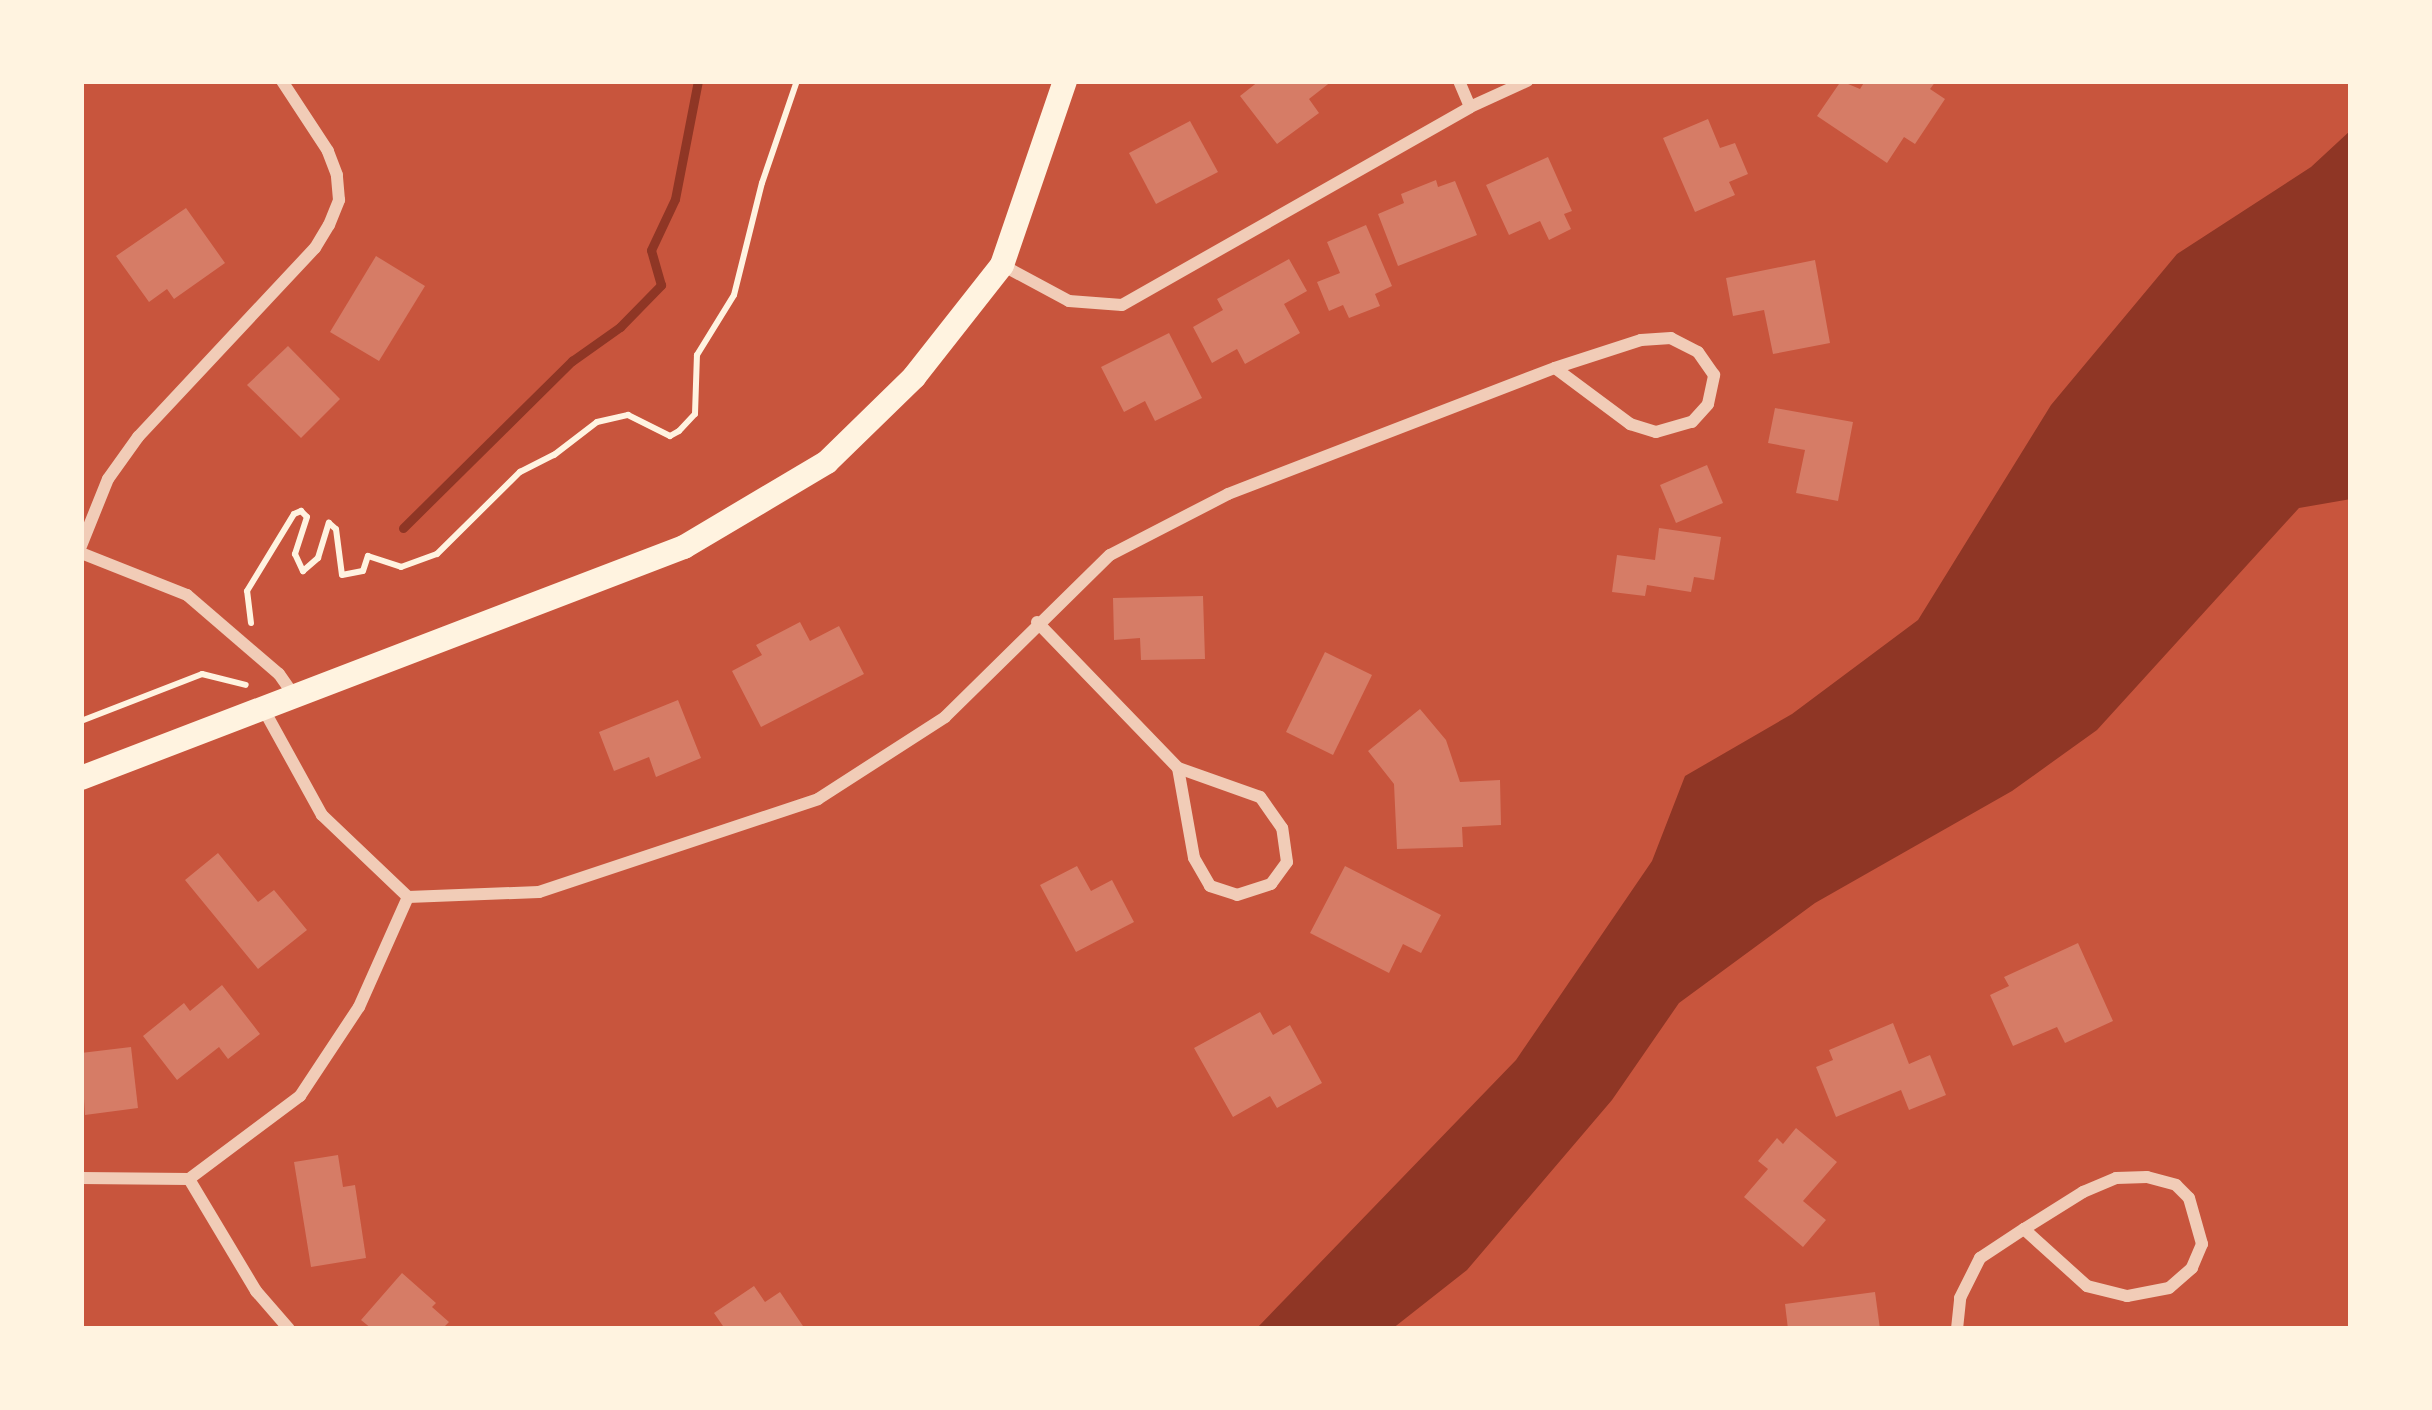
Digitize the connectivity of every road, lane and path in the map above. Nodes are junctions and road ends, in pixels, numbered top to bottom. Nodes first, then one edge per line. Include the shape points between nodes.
1 (282, 81) edge
2 (796, 81) edge
3 (1065, 81) edge
4 (1459, 81) edge
5 (1527, 81) edge
6 (1470, 107) junction
7 (1002, 265) junction
8 (1555, 368) junction
9 (81, 549) edge
10 (1037, 622) junction
11 (263, 637) dead end
12 (246, 685) dead end
13 (296, 698) junction
14 (263, 710) junction
15 (81, 722) edge
16 (1178, 768) junction
17 (81, 778) edge
18 (408, 897) junction
19 (81, 1178) edge
20 (189, 1179) junction
21 (2024, 1229) junction
22 (289, 1329) edge
23 (1957, 1329) edge

1 - 9 street via 337,175 329,225 139,437 108,478
2 - 11 path via 734,295 697,355 695,414 670,436 628,415 597,422 520,472 419,563 401,567 368,556 363,571 342,574 329,524 318,558 303,571 295,554 308,520 294,514 248,590 250,622
3 - 7 main road
4 - 6 street
5 - 6 street
6 - 7 street via 1122,305 1069,301
7 - 13 main road via 914,377 827,462 684,548
8 - 8 street via 1630,424 1656,432 1692,422 1708,404 1714,375 1698,352 1671,338
8 - 10 street via 1228,494 1109,555
9 - 13 street via 187,595
10 - 16 street
10 - 18 street via 945,717 818,800 539,892
12 - 15 path via 202,674
13 - 14 main road
14 - 17 main road
14 - 18 street via 322,814
16 - 16 street via 1194,857 1210,886 1237,895 1271,884 1286,862 1282,828 1260,797
18 - 20 street via 359,1006 300,1096
19 - 20 street
20 - 22 street via 256,1291
21 - 21 street via 2087,1286 2127,1296 2169,1288 2192,1268 2202,1244 2189,1198 2147,1177 2116,1178
21 - 23 street via 1980,1258 1960,1298

